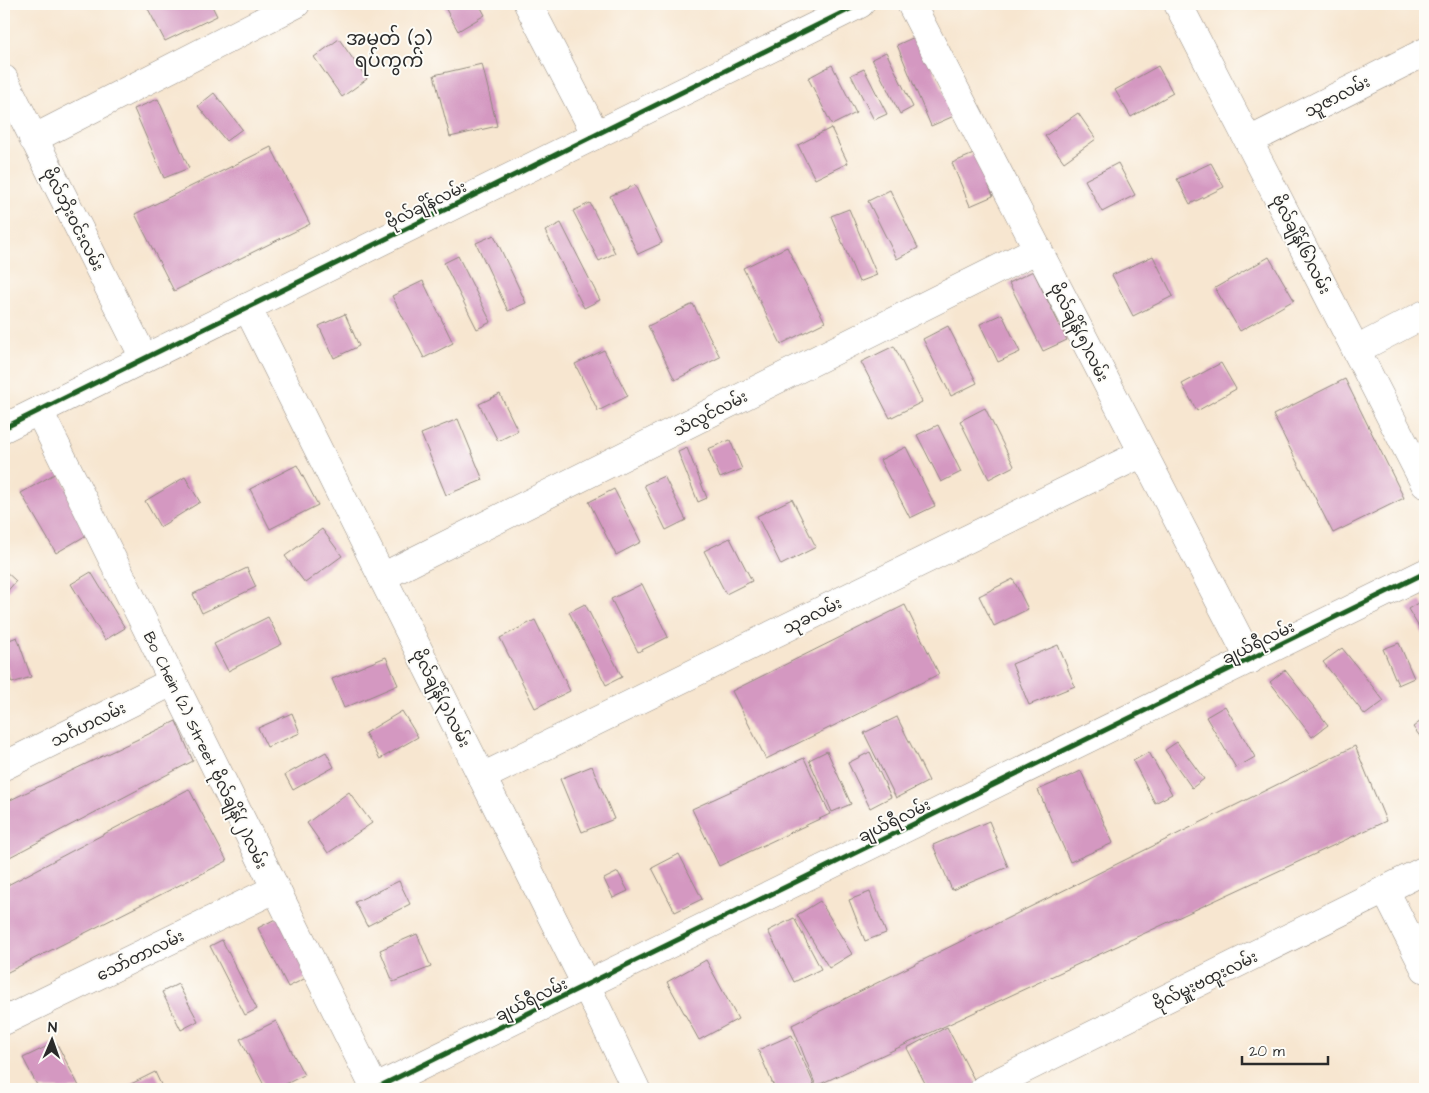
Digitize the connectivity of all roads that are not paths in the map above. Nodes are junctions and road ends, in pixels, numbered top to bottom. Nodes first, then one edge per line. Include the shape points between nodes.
1 (296, 4) edge
2 (528, 4) edge
3 (860, 4) edge
4 (911, 4) edge
5 (1178, 4) edge
6 (260, 12) edge
7 (1425, 52) edge
8 (4, 80) edge
9 (596, 135) junction
10 (34, 138) junction
11 (1248, 140) junction
12 (1038, 249) junction
13 (247, 307) junction
14 (1425, 314) edge
15 (1356, 350) junction
16 (144, 358) junction
17 (39, 411) junction
18 (4, 428) edge
19 (1143, 452) junction
20 (1425, 484) edge
21 (1425, 574) edge
22 (382, 577) junction
23 (1250, 660) junction
24 (172, 682) junction
25 (4, 766) edge
26 (482, 777) junction
27 (1425, 870) edge
28 (276, 889) junction
29 (1385, 890) junction
30 (1425, 969) edge
31 (586, 986) junction
32 (4, 1022) edge
33 (374, 1089) edge
34 (636, 1089) edge
35 (984, 1089) edge

1 - 6 street
2 - 9 street
3 - 9 street, ဗိုလ်ချိန်လမ်း
4 - 12 street, ဗိုလ်ချိန်(၅)လမ်း
5 - 11 street, ဗိုလ်ချိန်(၆)လမ်း
6 - 10 street
7 - 11 street, သူဇာလမ်း
8 - 10 street, ဗိုလ်ဘိုးဝင်းလမ်း
9 - 13 street, ဗိုလ်ချိန်လမ်း
10 - 16 street, ဗိုလ်ဘိုးဝင်းလမ်း
11 - 15 street, ဗိုလ်ချိန်(၆)လမ်း
12 - 19 street, ဗိုလ်ချိန်(၅)လမ်း
12 - 22 street, သံလွင်လမ်း
13 - 16 street, ဗိုလ်ချိန်လမ်း
13 - 22 street, ဗိုလ်ချိန်(၃)လမ်း
14 - 15 street
15 - 20 street, ဗိုလ်ချိန်(၆)လမ်း
16 - 17 street, ဗိုလ်ချိန်လမ်း
17 - 18 street, ဗိုလ်ချိန်လမ်း
17 - 24 street, Bo Chein (2) Street ဗိုလ်ချိန်(၂)လမ်း
19 - 23 street, ဗိုလ်ချိန်(၅)လမ်း
19 - 26 street, သုခလမ်း
21 - 23 street, ချယ်ရီလမ်း
22 - 26 street, ဗိုလ်ချိန်(၃)လမ်း
23 - 31 street, ချယ်ရီလမ်း
24 - 25 street, သင်္ဂဟလမ်း
24 - 28 street, Bo Chein (2) Street ဗိုလ်ချိန်(၂)လမ်း
26 - 31 street, ဗိုလ်ချိန်(၃)လမ်း
27 - 29 street, ဗိုလ်မှူးဗထူးလမ်း
28 - 32 street, သော်တာလမ်း
28 - 33 street, Bo Chein (2) Street ဗိုလ်ချိန်(၂)လမ်း
29 - 30 street
29 - 35 street, ဗိုလ်မှူးဗထူးလမ်း
31 - 33 street, ချယ်ရီလမ်း
31 - 34 street, ဗိုလ်ချိန်(၃)လမ်း

